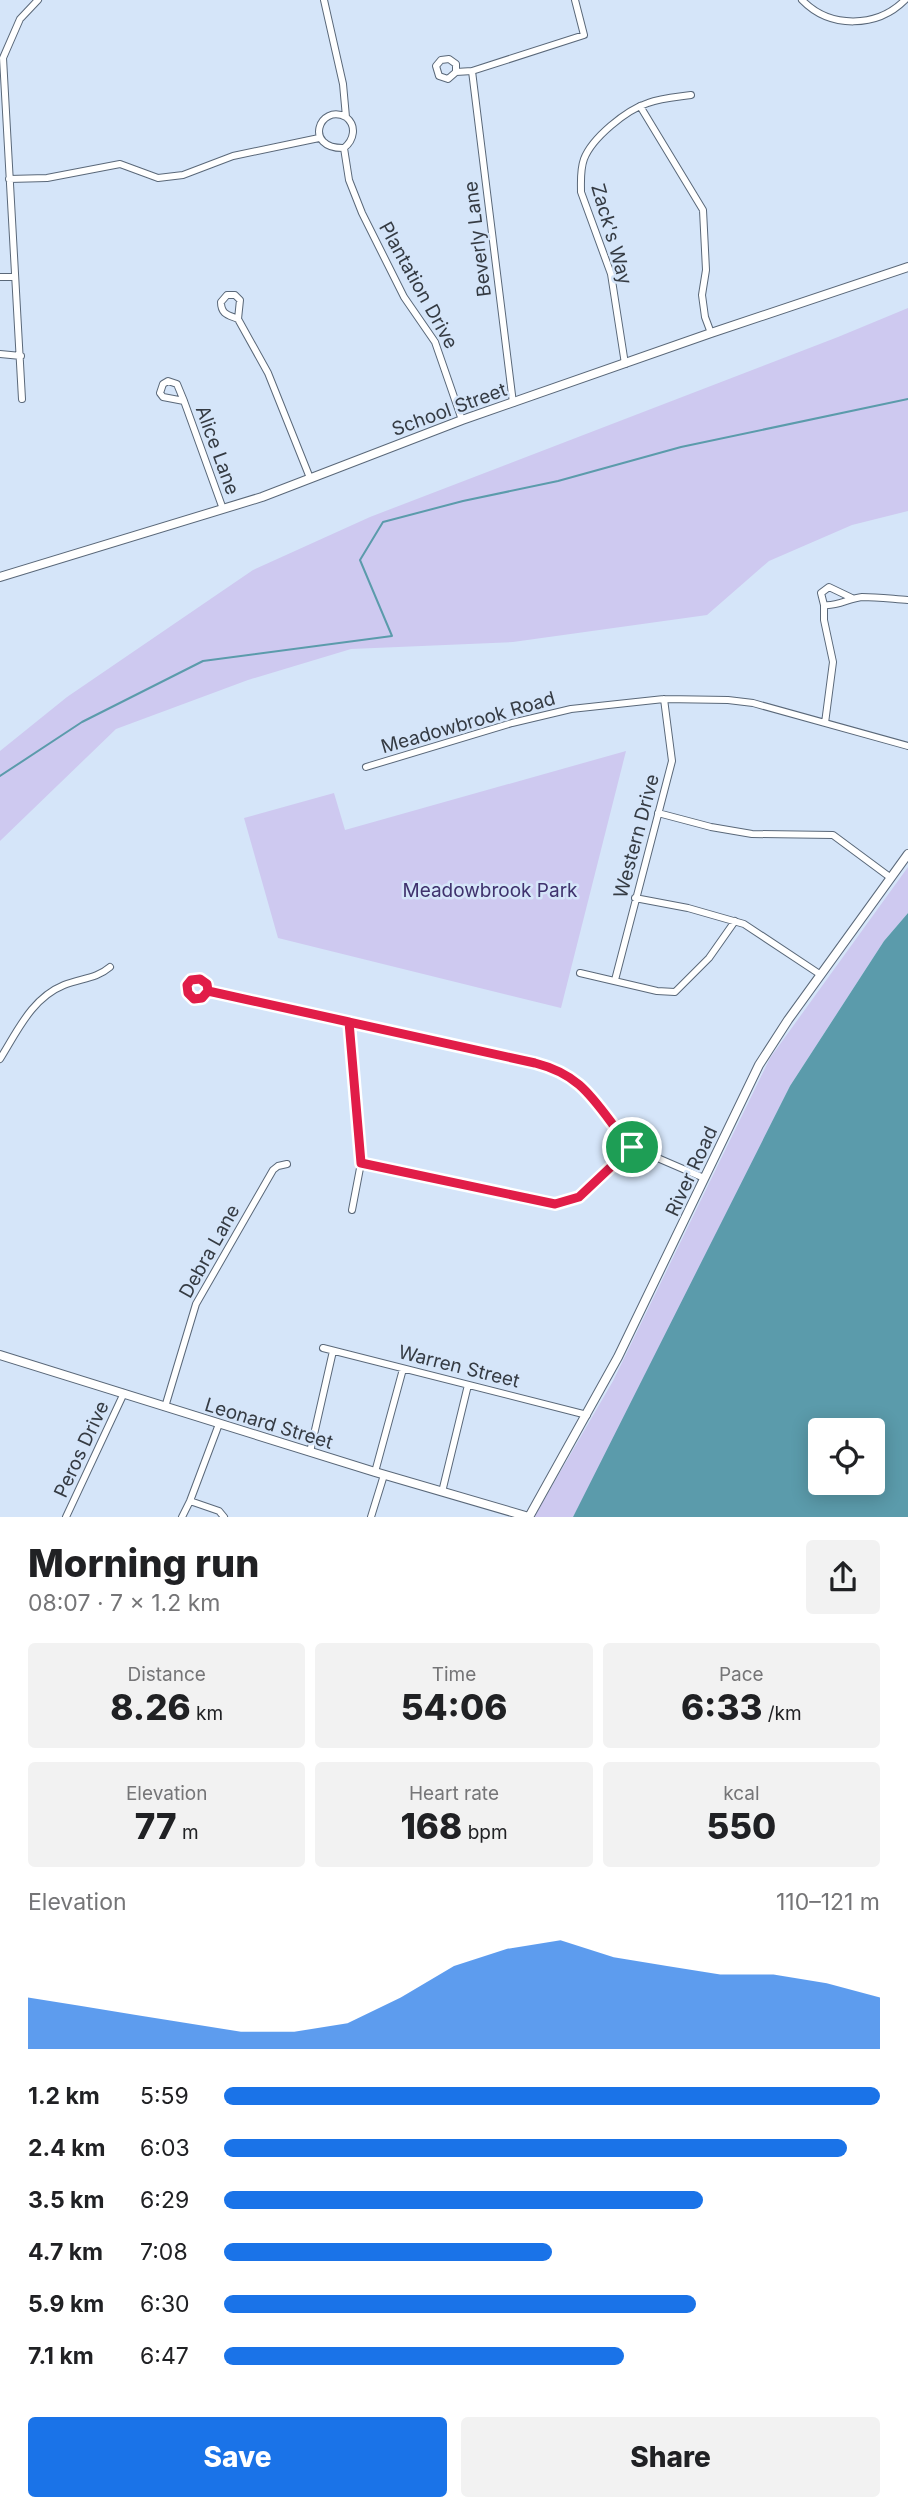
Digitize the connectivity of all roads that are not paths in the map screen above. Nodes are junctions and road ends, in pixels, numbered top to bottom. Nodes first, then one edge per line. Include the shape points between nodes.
1 (38, 0) edge
2 (324, 0) edge
3 (575, 0) edge
4 (802, 0) edge
5 (905, 0) edge
6 (472, 71) junction
7 (456, 72) dead end
8 (691, 95) dead end
9 (640, 106) junction
10 (346, 117) junction
11 (319, 138) junction
12 (344, 148) junction
13 (9, 179) junction
14 (908, 267) edge
15 (0, 277) edge
16 (15, 277) junction
17 (238, 319) dead end
18 (710, 333) junction
19 (0, 354) edge
20 (21, 356) junction
21 (625, 364) junction
22 (22, 399) dead end
23 (184, 401) dead end
24 (513, 403) junction
25 (462, 420) junction
26 (310, 478) junction
27 (223, 509) junction
28 (0, 577) edge
29 (852, 598) junction
30 (908, 600) edge
31 (824, 605) junction
32 (664, 698) junction
33 (825, 723) junction
34 (908, 746) edge
35 (366, 767) dead end
36 (658, 813) junction
37 (908, 854) edge
38 (891, 878) junction
39 (635, 898) junction
40 (735, 921) junction
41 (110, 967) dead end
42 (580, 973) dead end
43 (821, 975) junction
44 (615, 980) junction
45 (208, 991) dead end
46 (349, 1022) junction
47 (0, 1059) edge
48 (632, 1147) junction
49 (361, 1163) junction
50 (287, 1164) dead end
51 (704, 1178) junction
52 (352, 1210) dead end
53 (323, 1348) dead end
54 (333, 1351) junction
55 (0, 1355) edge
56 (403, 1368) junction
57 (468, 1385) junction
58 (124, 1394) junction
59 (165, 1407) junction
60 (586, 1415) junction
61 (219, 1424) junction
62 (310, 1451) junction
63 (379, 1473) junction
64 (442, 1492) junction
65 (190, 1501) junction
66 (66, 1517) edge
67 (182, 1517) edge
68 (224, 1517) edge
69 (371, 1517) edge
70 (529, 1517) edge

1 - 13 street via 20,19 3,58
2 - 10 street
3 - 6 street via 584,35
4 - 5 street via 822,15 856,22 880,17
6 - 7 street
6 - 24 street, Beverly Lane
8 - 9 street, Zack's Way
9 - 18 street via 703,210 706,270 702,295
9 - 21 street, Zack's Way via 596,141 584,158 580,178 584,204 611,274
10 - 11 street via 336,113 324,118
10 - 12 street via 353,132
11 - 12 street via 328,146
11 - 13 street via 233,156 183,176 158,178 120,164 47,178
12 - 25 street, Plantation Drive via 349,180 362,214 404,297 435,342
13 - 16 street
14 - 18 street, School Street
15 - 16 street
16 - 20 street
17 - 26 street via 268,373
18 - 21 street, School Street
19 - 20 street
20 - 22 street
21 - 24 street, School Street
23 - 27 street, Alice Lane
24 - 25 street, School Street
25 - 26 street, School Street
26 - 27 street, School Street
27 - 28 street, School Street
29 - 30 street
29 - 31 street
29 - 31 street via 829,587 821,593
31 - 33 street via 833,662
32 - 33 street, Meadowbrook Road via 739,701
32 - 35 street, Meadowbrook Road via 530,718
32 - 36 street, Western Drive via 672,757
33 - 34 street, Meadowbrook Road
36 - 38 street via 756,835 833,835
36 - 39 street, Western Drive
37 - 38 street, River Road
38 - 43 street, River Road
39 - 40 street
39 - 44 street, Western Drive
40 - 43 street
40 - 44 street via 709,958 676,992
41 - 47 street via 40,1000
42 - 44 street
43 - 51 street, River Road via 763,1058
45 - 46 street
46 - 48 street via 561,1072 584,1087
46 - 49 street
48 - 49 street via 579,1197 555,1204
48 - 51 street
49 - 52 street
50 - 59 street, Debra Lane via 273,1170 199,1299
51 - 60 street, River Road
53 - 54 street, Warren Street
54 - 56 street, Warren Street
54 - 62 street
55 - 58 street, Leonard Street
56 - 57 street, Warren Street
56 - 63 street
57 - 60 street, Warren Street
57 - 64 street
58 - 59 street, Leonard Street
58 - 66 street, Peros Drive
59 - 61 street, Leonard Street
60 - 70 street, River Road
61 - 62 street, Leonard Street
61 - 65 street
62 - 63 street, Leonard Street
63 - 64 street, Leonard Street
63 - 69 street
64 - 70 street, Leonard Street
65 - 67 street
65 - 68 street

